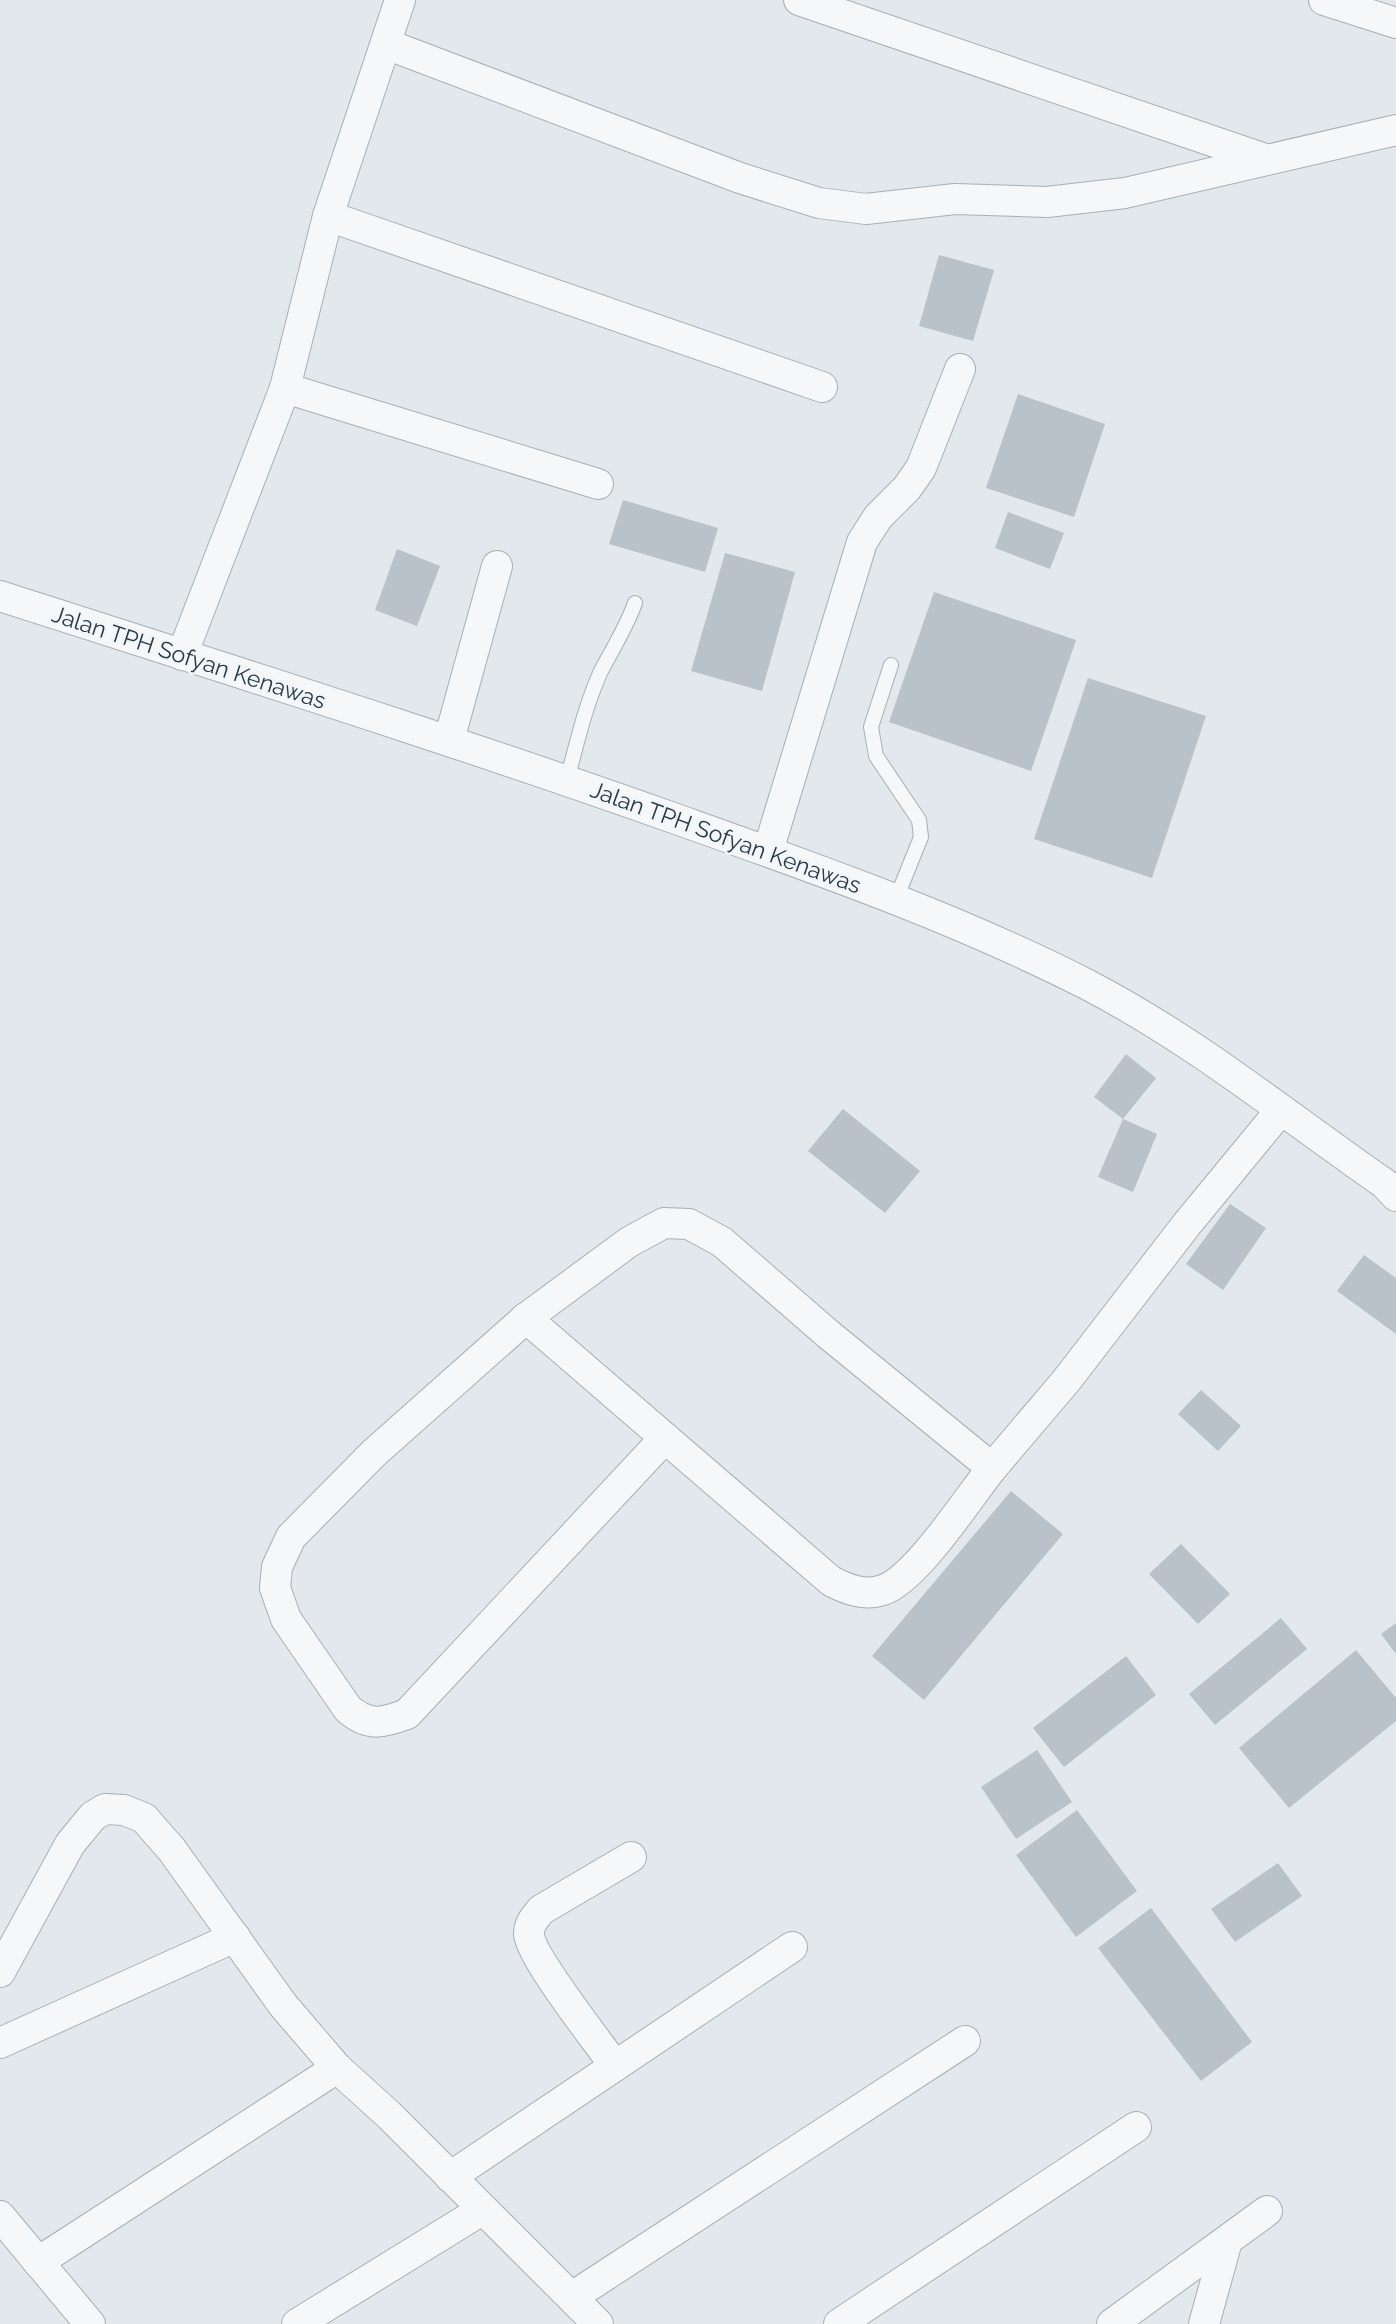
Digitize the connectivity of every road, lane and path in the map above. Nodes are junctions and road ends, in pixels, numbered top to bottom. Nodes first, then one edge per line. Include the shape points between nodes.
1 (400, 0) edge
2 (799, 0) edge
3 (1324, 0) edge
4 (1396, 23) edge
5 (386, 44) junction
6 (1396, 130) edge
7 (1265, 159) junction
8 (328, 216) junction
9 (960, 369) dead end
10 (822, 387) dead end
11 (285, 388) junction
12 (598, 484) dead end
13 (497, 566) dead end
14 (0, 596) edge
15 (635, 603) dead end
16 (182, 655) junction
17 (891, 665) dead end
18 (449, 740) junction
19 (567, 780) junction
20 (768, 851) junction
21 (896, 899) junction
22 (1280, 1111) junction
23 (1396, 1196) edge
24 (526, 1318) junction
25 (665, 1438) junction
26 (992, 1468) junction
27 (631, 1857) dead end
28 (235, 1937) junction
29 (792, 1947) dead end
30 (0, 1972) edge
31 (965, 2041) dead end
32 (0, 2043) edge
33 (615, 2066) junction
34 (337, 2068) junction
35 (1136, 2127) dead end
36 (450, 2177) junction
37 (482, 2210) junction
38 (1267, 2211) dead end
39 (0, 2216) edge
40 (1227, 2241) junction
41 (38, 2262) junction
42 (572, 2297) junction
43 (90, 2324) edge
44 (297, 2324) edge
45 (598, 2324) edge
46 (839, 2324) edge
47 (1112, 2324) edge
48 (1204, 2324) edge

1 - 5 street
2 - 7 street
3 - 4 street
5 - 7 street via 740,178 819,203 866,209 955,200 1047,202 1125,193
5 - 8 street
6 - 7 street
8 - 10 street
8 - 11 street
9 - 20 street via 921,468 862,542
11 - 12 street
11 - 16 street
13 - 18 street
14 - 16 street, Jalan TPH Sofyan Kenawas
15 - 19 lane via 584,715
16 - 18 street, Jalan TPH Sofyan Kenawas
17 - 21 lane via 871,727 876,756 919,820 922,837
18 - 19 street, Jalan TPH Sofyan Kenawas
19 - 20 street, Jalan TPH Sofyan Kenawas
20 - 21 street, Jalan TPH Sofyan Kenawas
21 - 22 street, Jalan TPH Sofyan Kenawas via 1088,985 1210,1057
22 - 23 street, Jalan TPH Sofyan Kenawas
22 - 26 street
24 - 25 street
24 - 25 street via 365,1463 291,1537 277,1567 275,1588 286,1619 359,1719 381,1724 407,1714
24 - 26 street via 652,1228 674,1222 689,1224 722,1242
25 - 26 street via 831,1581 864,1593 899,1582
27 - 33 street via 541,1910 530,1924 529,1936
28 - 30 street via 173,1850 144,1818 105,1809 93,1816 70,1844
28 - 32 street
28 - 34 street via 283,2005
29 - 33 street
31 - 42 street
33 - 36 street
34 - 36 street
34 - 41 street
35 - 46 street
36 - 37 street
37 - 42 street
37 - 44 street
38 - 40 street
39 - 41 street
40 - 47 street
40 - 48 street
41 - 43 street
42 - 45 street

